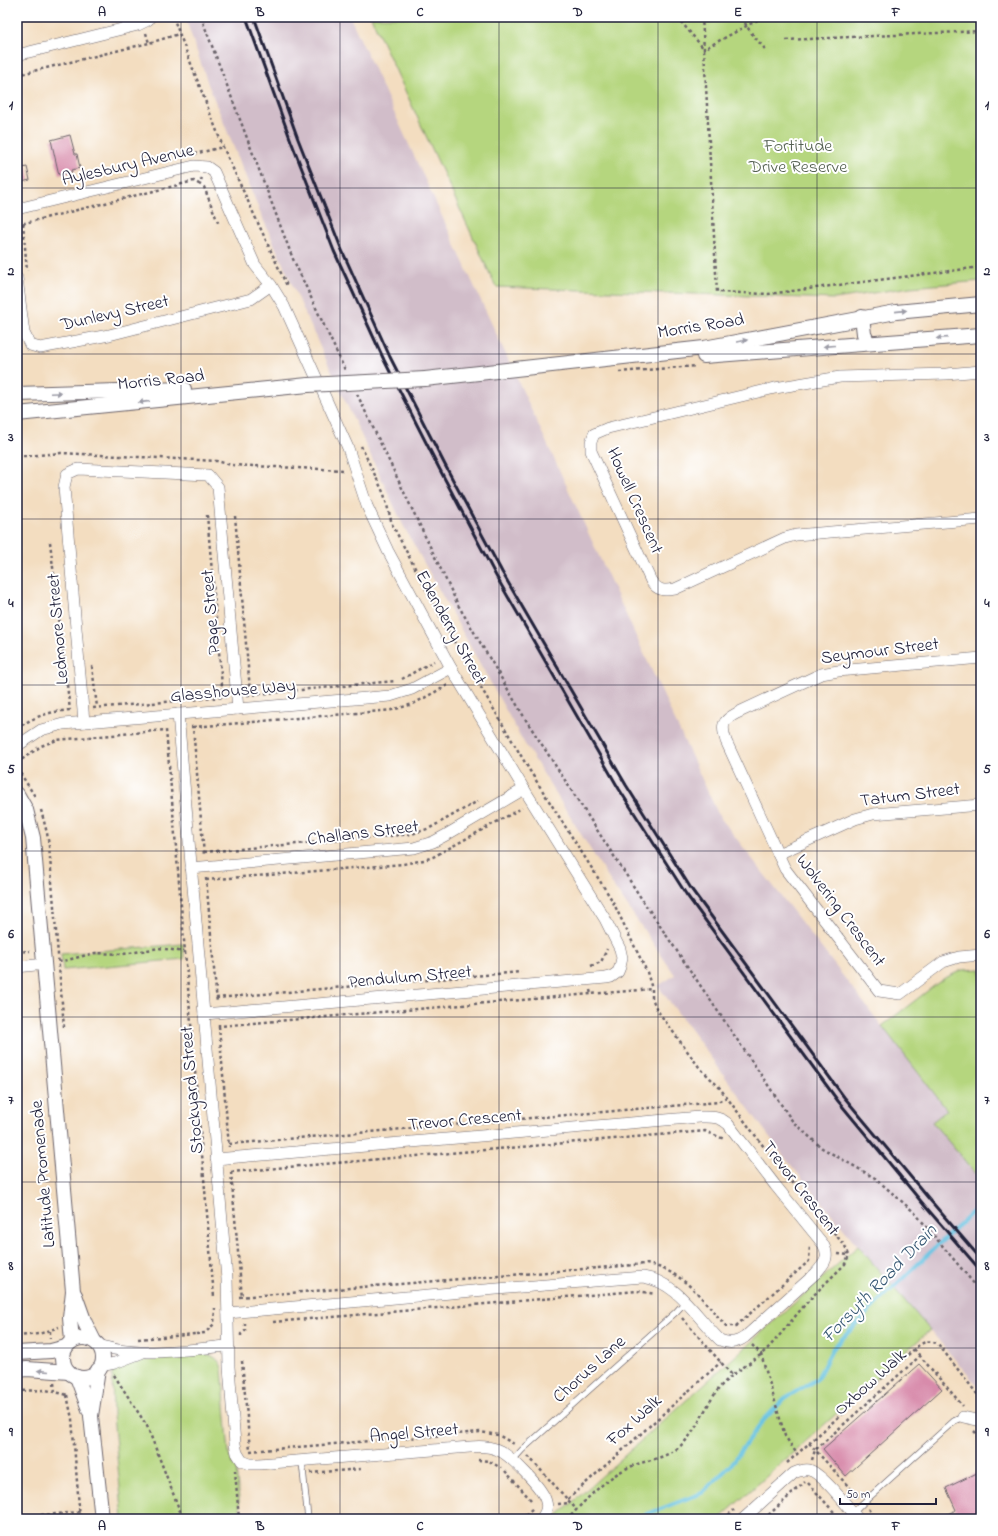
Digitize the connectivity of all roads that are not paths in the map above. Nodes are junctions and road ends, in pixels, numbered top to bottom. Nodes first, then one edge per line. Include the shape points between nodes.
1 (146, 20) edge
2 (17, 55) edge
3 (17, 209) edge
4 (22, 277) edge
5 (271, 285) junction
6 (981, 304) edge
7 (862, 317) junction
8 (981, 335) edge
9 (868, 343) junction
10 (981, 371) edge
11 (425, 378) junction
12 (308, 385) junction
13 (17, 394) edge
14 (17, 414) edge
15 (981, 519) edge
16 (67, 532) joint
17 (981, 658) edge
18 (446, 670) junction
19 (238, 709) junction
20 (178, 714) junction
21 (84, 722) junction
22 (723, 724) joint
23 (17, 746) edge
24 (524, 790) junction
25 (18, 797) edge
26 (981, 805) edge
27 (778, 854) junction
28 (191, 868) junction
29 (981, 955) edge
30 (45, 964) junction
31 (17, 967) edge
32 (618, 972) joint
33 (204, 1014) junction
34 (216, 1159) junction
35 (73, 1291) junction
36 (685, 1302) junction
37 (228, 1313) junction
38 (96, 1343) junction
39 (69, 1344) junction
40 (228, 1346) junction
41 (144, 1352) junction
42 (17, 1353) edge
43 (99, 1368) junction
44 (17, 1370) edge
45 (73, 1375) junction
46 (91, 1416) junction
47 (963, 1417) joint
48 (981, 1421) edge
49 (302, 1460) junction
50 (513, 1460) junction
51 (242, 1462) joint
52 (856, 1516) edge
53 (102, 1519) edge
54 (308, 1519) edge
55 (541, 1519) edge
56 (743, 1519) edge

1 - 2 street
3 - 5 street, Aylesbury Avenue via 203,165 214,172 255,265
4 - 5 street, Dunlevy Street via 24,333 30,345 40,348 109,335 251,299
5 - 18 street, Edenderry Street via 284,306 348,448 367,506
7 -> 6 street, Morris Road
7 - 9 street
11 -> 7 street, Morris Road via 704,348
8 -> 9 street, Morris Road
9 -> 11 street, Morris Road
10 - 15 street, Howell Crescent via 840,377 782,387 608,428 594,434 590,442 591,451 651,581 655,587 666,591 796,535
11 - 12 street, Morris Road, bridge
13 -> 12 street, Morris Road
12 -> 14 street, Morris Road
16 - 19 street, Page Street via 64,487 67,474 78,469 208,475 218,487
16 - 21 street, Ledmore Street
17 - 22 street, Seymour Street via 838,670 821,674 727,718
18 - 19 street, Glasshouse Way via 412,689 390,696
18 - 24 street, Edenderry Street
19 - 20 street, Glasshouse Way
20 - 21 street, Glasshouse Way
20 - 28 street, Stockyard Street
21 - 23 street, Glasshouse Way via 48,728
22 - 27 street, Wolvering Crescent via 726,741
24 - 28 street, Challans Street via 433,842 414,848
24 - 32 street, Edenderry Street via 605,919 622,954
25 - 30 street, Latitude Promenade via 31,824
26 - 27 street, Tatum Street via 873,814 855,819
27 - 29 street, Wolvering Crescent via 785,869 879,991 900,994 942,962
28 - 33 street, Stockyard Street
30 - 31 street
30 - 35 street, Latitude Promenade
32 - 33 street, Pendulum Street via 611,977 589,980
33 - 34 street, Stockyard Street
34 - 36 street, Trevor Crescent via 710,1116 721,1119 728,1124 818,1237 826,1249 827,1256 816,1273 738,1341 730,1343 720,1340
34 - 37 street, Stockyard Street
35 - 38 street, Latitude Promenade
35 - 39 street, Latitude Promenade
36 - 37 street, Trevor Crescent via 671,1288 658,1280 643,1277
36 - 50 lane, Chorus Lane
37 - 40 street, Stockyard Street
38 - 39 street via 80,1338
38 - 41 street via 110,1348
38 - 43 street via 102,1355
39 - 42 street via 51,1350
39 - 45 street via 63,1360
40 - 41 street
40 - 51 street, Stockyard Street via 235,1444
41 - 43 street
43 - 45 street via 86,1378
43 - 46 street
45 -> 44 street
45 - 46 street
46 - 53 street
47 - 48 street
47 - 52 lane via 954,1421
49 - 50 street, Angel Street via 481,1446 499,1450
49 - 51 street, Angel Street via 259,1464
49 - 54 lane
50 - 55 street, Angel Street via 546,1500 546,1509
52 - 56 street via 822,1478 810,1470 794,1474

